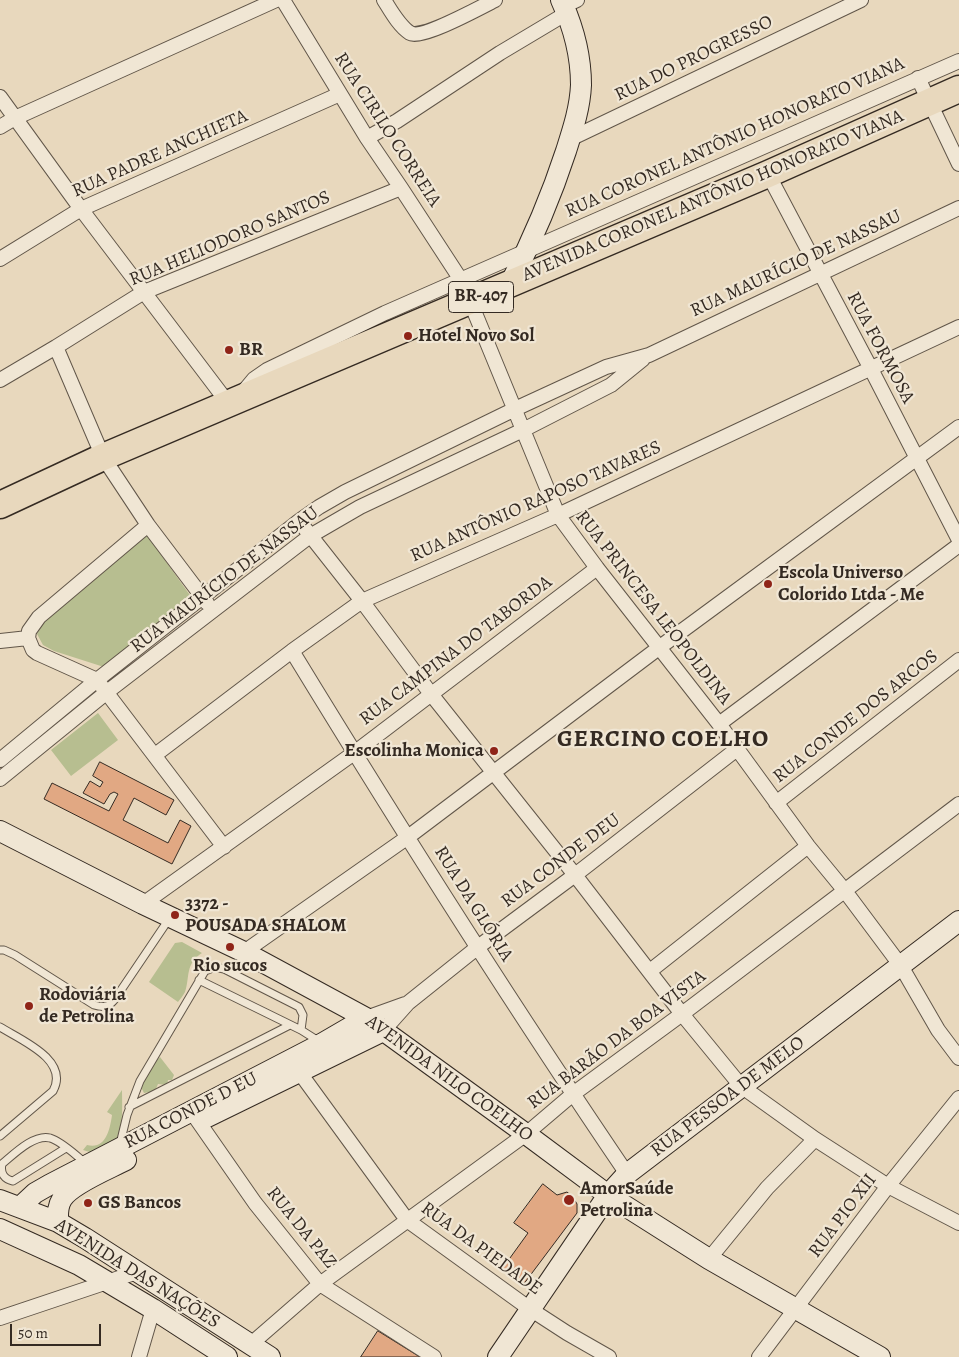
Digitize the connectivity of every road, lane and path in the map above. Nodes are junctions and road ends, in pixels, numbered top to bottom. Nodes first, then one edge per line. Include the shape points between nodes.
1 (276, 0) edge
2 (283, 0) edge
3 (384, 0) edge
4 (495, 0) edge
5 (861, 0) edge
6 (567, 5) edge
7 (959, 60) edge
8 (918, 78) junction
9 (959, 89) edge
10 (340, 94) junction
11 (0, 96) edge
12 (929, 102) junction
13 (15, 118) junction
14 (0, 127) edge
15 (367, 138) junction
16 (570, 139) junction
17 (959, 164) edge
18 (768, 174) junction
19 (401, 188) junction
20 (959, 208) edge
21 (81, 209) junction
22 (527, 251) junction
23 (0, 259) edge
24 (820, 274) junction
25 (510, 284) junction
26 (466, 290) junction
27 (144, 292) junction
28 (959, 328) edge
29 (56, 347) junction
30 (649, 355) junction
31 (871, 369) junction
32 (0, 380) edge
33 (232, 401) junction
34 (515, 409) junction
35 (959, 427) edge
36 (523, 430) junction
37 (103, 457) junction
38 (917, 457) junction
39 (1, 503) edge
40 (558, 515) junction
41 (299, 521) junction
42 (148, 525) junction
43 (310, 536) junction
44 (959, 540) edge
45 (959, 545) edge
46 (597, 568) junction
47 (203, 597) junction
48 (362, 601) junction
49 (213, 611) junction
50 (28, 638) junction
51 (0, 641) edge
52 (660, 647) junction
53 (292, 651) junction
54 (959, 660) edge
55 (97, 680) junction
56 (107, 692) junction
57 (431, 694) junction
58 (719, 724) junction
59 (737, 749) junction
60 (354, 753) junction
61 (155, 755) junction
62 (0, 760) edge
63 (494, 773) junction
64 (0, 779) edge
65 (776, 803) junction
66 (959, 804) edge
67 (0, 831) edge
68 (408, 837) junction
69 (808, 846) junction
70 (224, 847) junction
71 (575, 875) junction
72 (845, 891) junction
73 (143, 904) junction
74 (171, 917) junction
75 (959, 921) edge
76 (478, 947) junction
77 (0, 950) edge
78 (244, 952) junction
79 (901, 966) junction
80 (650, 971) junction
81 (199, 980) junction
82 (408, 1003) junction
83 (682, 1014) junction
84 (366, 1018) junction
85 (290, 1025) junction
86 (0, 1027) edge
87 (301, 1030) junction
88 (383, 1031) junction
89 (329, 1049) junction
90 (959, 1058) edge
91 (300, 1073) junction
92 (741, 1086) junction
93 (573, 1094) junction
94 (959, 1098) edge
95 (129, 1107) junction
96 (194, 1116) junction
97 (526, 1134) junction
98 (0, 1136) edge
99 (815, 1139) junction
100 (66, 1148) junction
101 (120, 1155) junction
102 (94, 1169) junction
103 (628, 1174) junction
104 (888, 1186) junction
105 (608, 1195) junction
106 (0, 1200) edge
107 (20, 1207) junction
108 (407, 1220) junction
109 (58, 1222) junction
110 (959, 1223) edge
111 (0, 1229) edge
112 (709, 1259) junction
113 (137, 1272) junction
114 (108, 1282) junction
115 (320, 1284) junction
116 (153, 1309) junction
117 (530, 1309) junction
118 (796, 1309) junction
119 (0, 1318) edge
120 (251, 1344) junction
121 (139, 1357) edge
122 (227, 1357) edge
123 (270, 1357) edge
124 (434, 1357) edge
125 (498, 1357) edge
126 (610, 1357) edge
127 (759, 1357) edge
128 (880, 1357) edge

1 - 13 street
2 - 10 street, RUA CIRILO CORREIA
3 - 4 street via 402,26 415,36
5 - 16 street, RUA DO PROGRESSO
6 - 15 street via 500,53
6 - 16 main road via 581,84 579,110
7 - 8 street, RUA CORONEL ANTÔNIO HONORATO VIANA
8 - 12 street
8 - 22 street, RUA CORONEL ANTÔNIO HONORATO VIANA
9 - 12 highway, AVENIDA CORONEL ANTÔNIO HONORATO VIANA / BR-407
10 - 15 street, RUA CIRILO CORREIA
10 - 21 street, RUA PADRE ANCHIETA
11 - 13 street
12 - 17 street
12 - 18 highway, AVENIDA CORONEL ANTÔNIO HONORATO VIANA / BR-407
13 - 14 street
13 - 21 street
15 - 19 street, RUA CIRILO CORREIA
16 - 22 main road
18 - 24 street, RUA FORMOSA
18 - 25 highway, AVENIDA CORONEL ANTÔNIO HONORATO VIANA / BR-407
19 - 26 street, RUA CIRILO CORREIA
19 - 27 street, RUA HELIODORO SANTOS
20 - 24 street, RUA MAURÍCIO DE NASSAU
21 - 23 street, RUA PADRE ANCHIETA
21 - 27 street
22 - 25 main road
22 - 26 street, RUA CORONEL ANTÔNIO HONORATO VIANA
24 - 30 street, RUA MAURÍCIO DE NASSAU
24 - 31 street, RUA FORMOSA
25 - 26 highway, AVENIDA CORONEL ANTÔNIO HONORATO VIANA / BR-407
26 - 33 highway, AVENIDA CORONEL ANTÔNIO HONORATO VIANA / BR-407 via 385,324
26 - 34 street, RUA PRINCESA LEOPOLDINA
27 - 29 street, RUA HELIODORO SANTOS
27 - 33 street
28 - 31 street, RUA ANTÔNIO RAPOSO TAVARES
29 - 32 street, RUA HELIODORO SANTOS
29 - 37 street
30 - 34 street, RUA MAURÍCIO DE NASSAU via 606,367
30 - 36 street, RUA MAURÍCIO DE NASSAU via 611,385
31 - 38 street, RUA FORMOSA
31 - 40 street, RUA ANTÔNIO RAPOSO TAVARES
33 - 37 highway, AVENIDA CORONEL ANTÔNIO HONORATO VIANA / BR-407
34 - 36 street, RUA PRINCESA LEOPOLDINA
34 - 41 street, RUA MAURÍCIO DE NASSAU via 345,492
35 - 38 street
36 - 40 street, RUA PRINCESA LEOPOLDINA
36 - 43 street, RUA MAURÍCIO DE NASSAU via 360,507
37 - 39 highway, AVENIDA CORONEL ANTÔNIO HONORATO VIANA / BR-407
37 - 42 street
38 - 44 street, RUA FORMOSA
38 - 52 street
40 - 46 street, RUA PRINCESA LEOPOLDINA
40 - 48 street, RUA ANTÔNIO RAPOSO TAVARES
41 - 43 street
41 - 47 street, RUA MAURÍCIO DE NASSAU
42 - 47 street
42 - 50 street via 39,617
43 - 48 street
43 - 49 street, RUA MAURÍCIO DE NASSAU
45 - 58 street
46 - 52 street, RUA PRINCESA LEOPOLDINA
46 - 57 street, RUA CAMPINA DO TABORDA
47 - 49 street
47 - 55 street, RUA MAURÍCIO DE NASSAU
48 - 53 street, RUA ANTÔNIO RAPOSO TAVARES
48 - 57 street
49 - 56 street, RUA MAURÍCIO DE NASSAU
50 - 51 street
50 - 55 street via 37,654
52 - 58 street, RUA PRINCESA LEOPOLDINA
52 - 63 street
53 - 60 street, RUA DA GLÓRIA
53 - 61 street, RUA ANTÔNIO RAPOSO TAVARES
54 - 65 street, RUA CONDE DOS ARCOS
55 - 56 street
55 - 62 street, RUA MAURÍCIO DE NASSAU
56 - 61 street
56 - 64 street, RUA MAURÍCIO DE NASSAU
57 - 60 street, RUA CAMPINA DO TABORDA
57 - 63 street
58 - 59 street, RUA PRINCESA LEOPOLDINA
59 - 65 street, RUA PRINCESA LEOPOLDINA
59 - 71 street, RUA CONDE DEU
60 - 68 street, RUA DA GLÓRIA
60 - 70 street, RUA CAMPINA DO TABORDA
61 - 70 street
63 - 68 street
63 - 71 street
65 - 69 street, RUA PRINCESA LEOPOLDINA
66 - 72 street, RUA BARÃO DA BOA VISTA
67 - 73 main road, AVENIDA NILO COELHO
68 - 76 street, RUA DA GLÓRIA
68 - 78 street
69 - 72 street, RUA PRINCESA LEOPOLDINA
69 - 80 street
70 - 73 street, RUA CAMPINA DO TABORDA
71 - 76 street, RUA CONDE DEU
71 - 80 street
72 - 79 street, RUA PRINCESA LEOPOLDINA
72 - 83 street, RUA BARÃO DA BOA VISTA
73 - 74 main road, AVENIDA NILO COELHO
74 - 77 lane via 107,1007 94,1005 16,955
74 - 78 main road, AVENIDA NILO COELHO
75 - 79 main road, RUA PESSOA DE MELO
76 - 82 street, RUA CONDE DEU
76 - 93 street, RUA DA GLÓRIA
78 - 84 main road, AVENIDA NILO COELHO
79 - 90 street, RUA PRINCESA LEOPOLDINA via 938,1030
79 - 92 main road, RUA PESSOA DE MELO
80 - 83 street
81 - 85 lane
81 - 87 lane via 210,968 224,969 299,1007 303,1016
81 - 95 lane via 140,1081
82 - 84 street, RUA CONDE DEU
82 - 88 street, RUA CONDE DEU
83 - 92 street
83 - 93 street, RUA BARÃO DA BOA VISTA
84 - 88 main road, AVENIDA NILO COELHO
84 - 89 main road, RUA CONDE D EU
85 - 87 lane
85 - 95 lane
86 - 98 lane via 44,1055 52,1063 57,1076 53,1090
87 - 89 lane
88 - 89 main road, RUA CONDE D EU
88 - 97 main road, AVENIDA NILO COELHO
89 - 91 main road, RUA CONDE D EU
89 - 96 main road, RUA CONDE D EU
91 - 96 main road, RUA CONDE D EU
91 - 108 street, RUA DA PIEDADE
92 - 99 street
92 - 103 main road, RUA PESSOA DE MELO
93 - 97 street, RUA BARÃO DA BOA VISTA
93 - 103 street, RUA DA GLÓRIA
94 - 104 street, RUA PIO XII
95 - 101 lane
96 - 101 main road, RUA CONDE D EU
96 - 115 street, RUA DA PAZ via 255,1203
97 - 105 main road, AVENIDA NILO COELHO
97 - 108 street, RUA BARÃO DA BOA VISTA
99 - 104 street
99 - 112 street via 767,1188
100 - 100 lane via 13,1181 2,1175 2,1164 34,1140 50,1138
100 - 102 lane
101 - 102 main road, RUA CONDE D EU
102 - 107 main road, RUA CONDE D EU via 35,1194
102 - 109 main road, RUA CONDE D EU via 65,1195 57,1209
103 - 105 main road, RUA PESSOA DE MELO
104 - 110 street
104 - 118 street, RUA PIO XII
105 - 112 main road, AVENIDA NILO COELHO
105 - 117 main road, RUA PESSOA DE MELO
106 - 107 main road, AVENIDA DAS NAÇÕES
107 - 109 main road, AVENIDA DAS NAÇÕES
108 - 115 street, RUA BARÃO DA BOA VISTA
108 - 117 street, RUA DA PIEDADE
109 - 113 main road, AVENIDA DAS NAÇÕES
111 - 114 main road, AVENIDA DAS NAÇÕES via 59,1255
112 - 118 main road, AVENIDA NILO COELHO
113 - 114 street
113 - 120 main road, AVENIDA DAS NAÇÕES
114 - 116 main road, AVENIDA DAS NAÇÕES
114 - 119 street
115 - 120 street, RUA BARÃO DA BOA VISTA
115 - 124 street, RUA DA PAZ
116 - 121 street
116 - 122 main road, AVENIDA DAS NAÇÕES
117 - 125 main road, RUA PESSOA DE MELO
117 - 126 street, RUA DA PIEDADE
118 - 127 street, RUA PIO XII
118 - 128 main road, AVENIDA NILO COELHO
120 - 123 main road, AVENIDA DAS NAÇÕES

